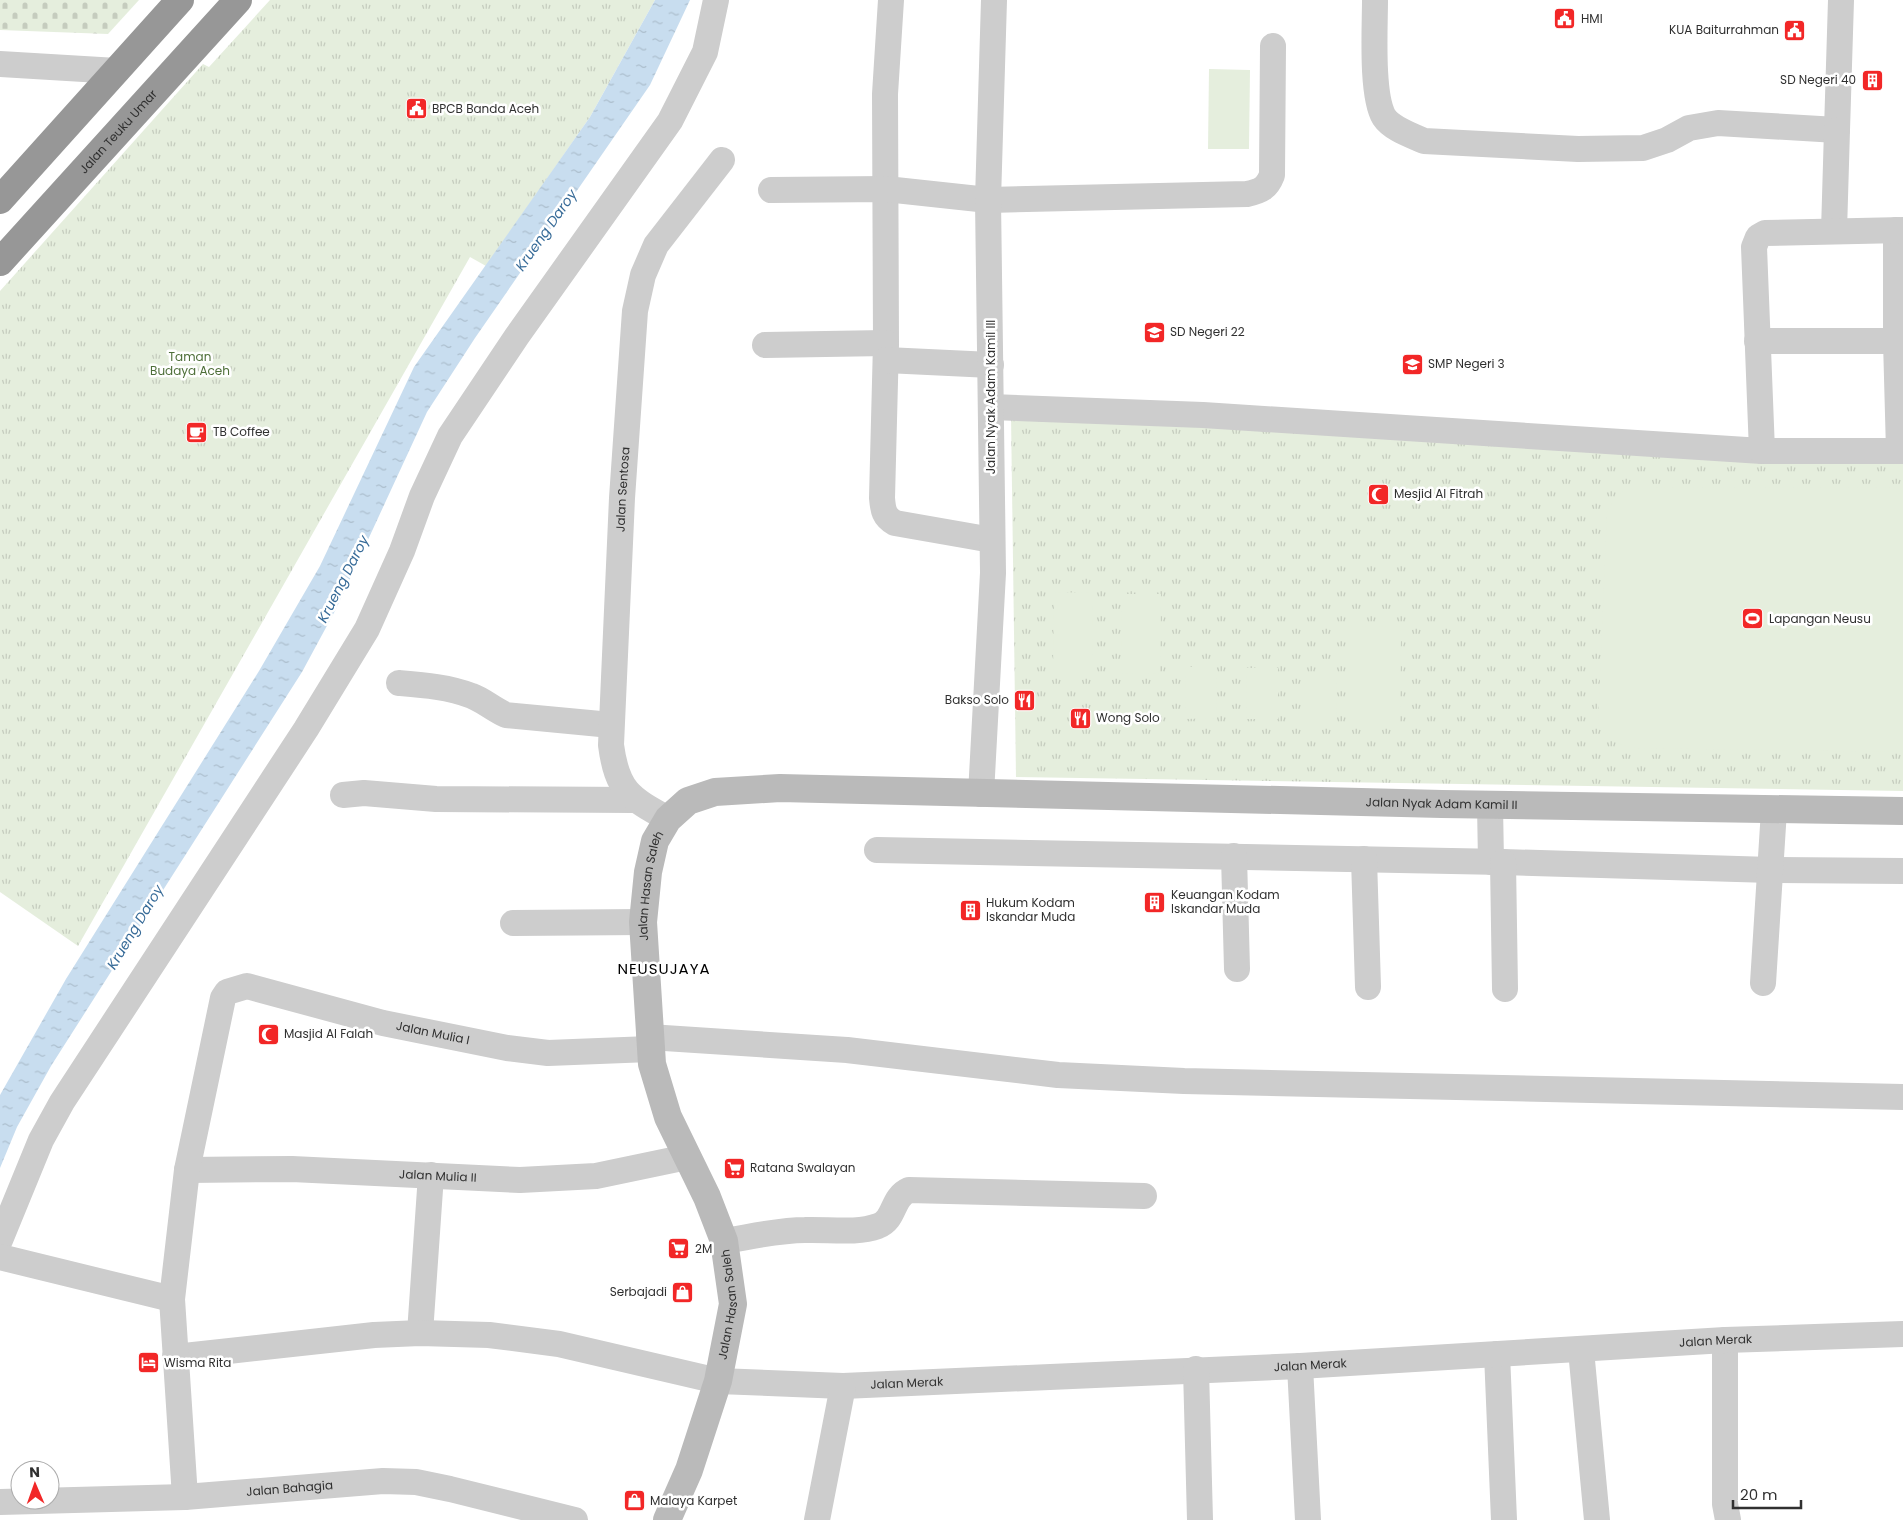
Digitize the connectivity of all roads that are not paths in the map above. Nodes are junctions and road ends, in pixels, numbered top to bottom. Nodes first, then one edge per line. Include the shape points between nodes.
1 (180, 0) edge
2 (238, 0) edge
3 (716, 0) edge
4 (891, 0) edge
5 (994, 0) edge
6 (1375, 0) edge
7 (1842, 0) edge
8 (1274, 46) dead end
9 (0, 64) edge
10 (116, 71) junction
11 (1837, 130) junction
12 (722, 160) dead end
13 (886, 189) junction
14 (771, 190) dead end
15 (0, 200) edge
16 (988, 200) junction
17 (1900, 230) edge
18 (1834, 231) junction
19 (0, 262) edge
20 (1757, 341) junction
21 (1899, 341) edge
22 (765, 345) dead end
23 (886, 352) junction
24 (991, 365) junction
25 (991, 407) junction
26 (1901, 451) edge
27 (1762, 452) junction
28 (992, 540) junction
29 (399, 683) dead end
30 (611, 725) junction
31 (981, 794) junction
32 (342, 795) dead end
33 (634, 800) junction
34 (1490, 805) junction
35 (1774, 810) junction
36 (1903, 811) edge
37 (668, 819) junction
38 (877, 850) dead end
39 (1234, 856) junction
40 (1364, 859) junction
41 (1497, 862) junction
42 (1771, 870) junction
43 (1903, 871) edge
44 (643, 922) junction
45 (512, 923) dead end
46 (1237, 969) dead end
47 (1762, 983) dead end
48 (1368, 988) dead end
49 (1505, 989) dead end
50 (650, 1043) junction
51 (1903, 1097) edge
52 (687, 1157) junction
53 (187, 1170) junction
54 (431, 1175) junction
55 (1144, 1196) dead end
56 (0, 1240) edge
57 (724, 1241) junction
58 (0, 1257) edge
59 (172, 1298) junction
60 (420, 1333) junction
61 (1903, 1334) edge
62 (1725, 1340) junction
63 (1581, 1350) junction
64 (1497, 1354) junction
65 (175, 1357) junction
66 (1300, 1366) junction
67 (1196, 1369) junction
68 (718, 1381) junction
69 (843, 1386) junction
70 (185, 1497) junction
71 (0, 1502) edge
72 (575, 1520) edge
73 (667, 1520) edge
74 (817, 1520) edge
75 (1200, 1520) edge
76 (1308, 1520) edge
77 (1504, 1520) edge
78 (1597, 1520) edge
79 (1728, 1520) edge

1 - 10 highway
2 - 19 highway, Jalan Teuku Umar
3 - 56 street via 704,52 670,121 450,436 367,629 306,730 62,1102 41,1140
4 - 13 street via 885,94
5 - 16 street, Jalan Nyak Adam Kamil III
6 - 11 street via 1377,94 1384,117 1401,131 1424,141 1578,149 1643,148 1689,128 1718,122
7 - 11 street
8 - 16 street via 1272,175 1260,192
9 - 10 street
10 - 15 highway
11 - 18 street
12 - 30 street, Jalan Sentosa via 656,245 643,275 637,302 622,498
13 - 14 street
13 - 16 street
13 - 23 street
16 - 24 street, Jalan Nyak Adam Kamil III
17 - 18 street
17 - 21 street
18 - 20 street via 1765,233 1758,237 1754,247
20 - 21 street
20 - 27 street
21 - 26 street
22 - 23 street
23 - 24 street
23 - 28 street via 883,511 896,523
24 - 25 street, Jalan Nyak Adam Kamil III
25 - 27 street via 1203,415
25 - 28 street, Jalan Nyak Adam Kamil III
26 - 27 street
28 - 31 street, Jalan Nyak Adam Kamil III
29 - 30 street via 458,691 506,715
30 - 33 street, Jalan Sentosa via 613,764 619,781
31 - 34 street, Jalan Nyak Adam Kamil II
31 - 37 street, Jalan Hasan Saleh via 780,788 715,792 688,801
32 - 33 street
33 - 37 street, Jalan Sentosa
34 - 35 street, Jalan Nyak Adam Kamil II
34 - 41 street
35 - 36 street, Jalan Nyak Adam Kamil II
35 - 42 street
37 - 44 street, Jalan Hasan Saleh via 655,841
38 - 39 street
39 - 40 street
39 - 46 street
40 - 41 street
40 - 48 street
41 - 42 street
41 - 49 street
42 - 43 street
42 - 47 street
44 - 45 street
44 - 50 street, Jalan Hasan Saleh
50 - 51 street, Jalan Mulia I via 847,1050 1058,1075 1184,1081
50 - 52 street, Jalan Hasan Saleh via 652,1064 668,1117
50 - 53 street, Jalan Mulia I via 548,1053 523,1050 383,1023 247,986 237,987 222,998
52 - 54 street, Jalan Mulia II via 596,1176 520,1180
52 - 57 street, Jalan Hasan Saleh
53 - 54 street, Jalan Mulia II via 292,1169
53 - 59 street
54 - 60 street
55 - 57 street via 910,1190 898,1197 885,1223 876,1227 803,1230
57 - 68 street, Jalan Hasan Saleh via 733,1304
58 - 59 street
59 - 65 street
60 - 65 street, Jalan Merak
60 - 68 street, Jalan Merak via 489,1335 559,1344
61 - 62 street, Jalan Merak
62 - 63 street, Jalan Merak
62 - 79 street via 1725,1504
63 - 64 street, Jalan Merak
63 - 78 street
64 - 66 street, Jalan Merak
64 - 77 street
65 - 70 street
66 - 67 street, Jalan Merak
66 - 76 street
67 - 69 street, Jalan Merak
67 - 75 street
68 - 69 street, Jalan Merak
68 - 73 street, Jalan Hasan Saleh via 689,1470
69 - 74 street
70 - 71 street, Jalan Bahagia
70 - 72 street, Jalan Bahagia via 382,1481 416,1482

